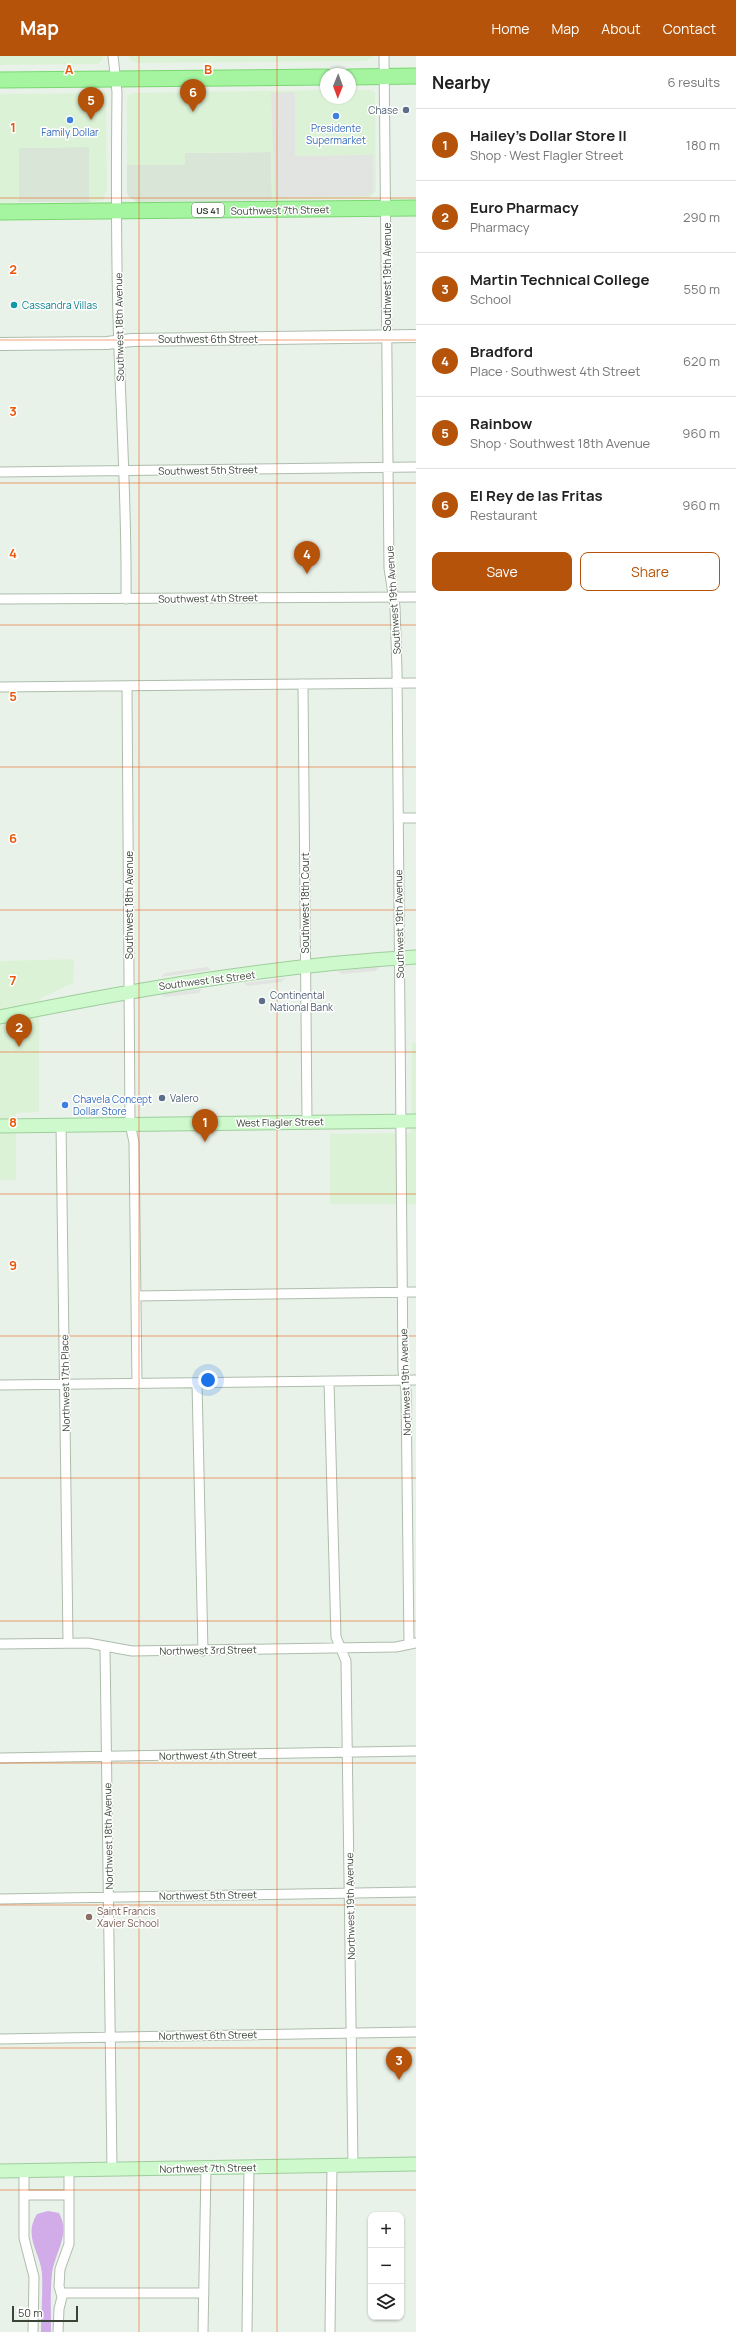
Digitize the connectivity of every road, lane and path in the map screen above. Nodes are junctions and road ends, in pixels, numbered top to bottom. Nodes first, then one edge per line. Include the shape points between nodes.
1 (113, 56) edge
2 (384, 56) edge
3 (356, 76) edge
4 (384, 76) junction
5 (416, 76) edge
6 (320, 77) edge
7 (116, 79) junction
8 (0, 80) edge
9 (387, 208) junction
10 (416, 208) edge
11 (117, 211) junction
12 (0, 212) edge
13 (416, 336) edge
14 (387, 337) junction
15 (119, 341) junction
16 (0, 344) edge
17 (390, 467) junction
18 (416, 467) edge
19 (124, 471) junction
20 (0, 472) edge
21 (394, 596) junction
22 (416, 597) edge
23 (0, 599) edge
24 (126, 599) junction
25 (397, 683) junction
26 (416, 683) edge
27 (303, 684) junction
28 (127, 686) junction
29 (0, 687) edge
30 (398, 818) junction
31 (416, 818) edge
32 (400, 958) junction
33 (416, 958) edge
34 (305, 968) junction
35 (130, 991) junction
36 (0, 1017) edge
37 (416, 1120) edge
38 (401, 1121) junction
39 (308, 1122) junction
40 (62, 1124) junction
41 (130, 1124) junction
42 (0, 1126) edge
43 (402, 1292) junction
44 (416, 1292) edge
45 (136, 1296) junction
46 (404, 1380) junction
47 (416, 1380) edge
48 (329, 1382) junction
49 (197, 1383) junction
50 (65, 1384) junction
51 (137, 1384) junction
52 (0, 1385) edge
53 (416, 1434) edge
54 (406, 1435) junction
55 (412, 1539) edge
56 (68, 1642) junction
57 (413, 1643) edge
58 (0, 1644) edge
59 (105, 1646) junction
60 (340, 1648) junction
61 (203, 1651) junction
62 (416, 1751) edge
63 (348, 1753) junction
64 (106, 1757) junction
65 (0, 1758) edge
66 (416, 1892) edge
67 (350, 1893) junction
68 (109, 1897) junction
69 (0, 1899) edge
70 (416, 2032) edge
71 (351, 2033) junction
72 (110, 2037) junction
73 (0, 2039) edge
74 (416, 2164) edge
75 (353, 2165) junction
76 (332, 2166) junction
77 (249, 2167) junction
78 (206, 2168) junction
79 (112, 2169) junction
80 (69, 2170) junction
81 (0, 2171) edge
82 (24, 2171) junction
83 (24, 2195) junction
84 (69, 2196) junction
85 (204, 2293) junction
86 (61, 2295) junction
87 (33, 2332) edge
88 (58, 2332) edge
89 (203, 2332) edge
90 (247, 2332) edge
91 (330, 2332) edge

1 - 7 street, Southwest 18th Avenue
2 - 4 street, Southwest 19th Avenue
3 - 4 main road
4 - 5 main road
4 - 9 street, Southwest 19th Avenue
6 - 7 main road
7 - 8 main road
7 - 11 street, Southwest 18th Avenue
9 - 10 main road, Southwest 7th Street / US 41
9 - 11 main road, Southwest 7th Street / US 41
9 - 14 street, Southwest 19th Avenue
11 - 12 main road, Southwest 7th Street / US 41
11 - 15 street, Southwest 18th Avenue
13 - 14 street, Southwest 6th Street
14 - 15 street, Southwest 6th Street
14 - 17 street, Southwest 19th Avenue
15 - 16 street, Southwest 6th Street
15 - 19 street, Southwest 18th Avenue
17 - 18 street, Southwest 5th Street
17 - 19 street, Southwest 5th Street
17 - 21 street, Southwest 19th Avenue via 390,568
19 - 20 street, Southwest 5th Street
19 - 24 street, Southwest 18th Avenue
21 - 22 street, Southwest 4th Street
21 - 24 street, Southwest 4th Street
21 - 25 street, Southwest 19th Avenue
23 - 24 street, Southwest 4th Street
25 - 26 street
25 - 27 street
25 - 30 street, Southwest 19th Avenue
27 - 28 street
27 - 34 street, Southwest 18th Court
28 - 29 street
28 - 35 street, Southwest 18th Avenue
30 - 31 street
30 - 32 street, Southwest 19th Avenue
32 - 33 main road, Southwest 1st Street
32 - 34 main road, Southwest 1st Street
32 - 38 street, Southwest 19th Avenue
34 - 35 main road, Southwest 1st Street
34 - 39 street, Southwest 18th Court
35 - 36 main road, Southwest 1st Street
35 - 41 street, Southwest 18th Avenue
37 - 38 main road, West Flagler Street
38 - 39 main road, West Flagler Street
38 - 43 street, Northwest 19th Avenue
39 - 41 main road, West Flagler Street
40 - 41 main road, West Flagler Street
40 - 42 main road, West Flagler Street
40 - 50 street, Northwest 17th Place
41 - 45 street via 134,1142
43 - 44 street
43 - 45 street
43 - 46 street, Northwest 19th Avenue
45 - 51 street
46 - 47 street
46 - 48 street
46 - 54 street, Northwest 19th Avenue
48 - 49 street
48 - 60 street, Northwest 19th Avenue via 336,1637
49 - 51 street
49 - 61 street
50 - 51 street
50 - 52 street
50 - 56 street, Northwest 17th Place
53 - 54 street
54 - 55 street, Northwest 19th Avenue
55 - 57 street, Northwest 19th Avenue
56 - 58 street, Northwest 3rd Street
56 - 59 street, Northwest 3rd Street
57 - 60 street, Northwest 3rd Street via 396,1647
59 - 61 street, Northwest 3rd Street via 132,1651
59 - 64 street, Northwest 18th Avenue
60 - 61 street, Northwest 3rd Street
60 - 63 street, Northwest 19th Avenue via 346,1661
62 - 63 street, Northwest 4th Street
63 - 64 street, Northwest 4th Street
63 - 67 street, Northwest 19th Avenue
64 - 65 street, Northwest 4th Street
64 - 68 street, Northwest 18th Avenue
66 - 67 street, Northwest 5th Street
67 - 68 street, Northwest 5th Street
67 - 71 street, Northwest 19th Avenue
68 - 69 street, Northwest 5th Street
68 - 72 street, Northwest 18th Avenue
70 - 71 street, Northwest 6th Street
71 - 72 street, Northwest 6th Street
71 - 75 street, Northwest 19th Avenue
72 - 73 street, Northwest 6th Street
72 - 79 street, Northwest 18th Avenue
74 - 75 main road, Northwest 7th Street
75 - 76 main road, Northwest 7th Street
76 - 77 main road, Northwest 7th Street
76 - 91 street
77 - 78 main road, Northwest 7th Street
77 - 90 street
78 - 79 main road, Northwest 7th Street
78 - 85 street
79 - 80 main road, Northwest 7th Street
80 - 82 main road, Northwest 7th Street
80 - 84 street
81 - 82 main road, Northwest 7th Street
82 - 83 street
83 - 84 street
83 - 87 street via 24,2238 34,2277
84 - 86 street via 69,2244 60,2269
85 - 86 street
85 - 89 street
86 - 88 street

